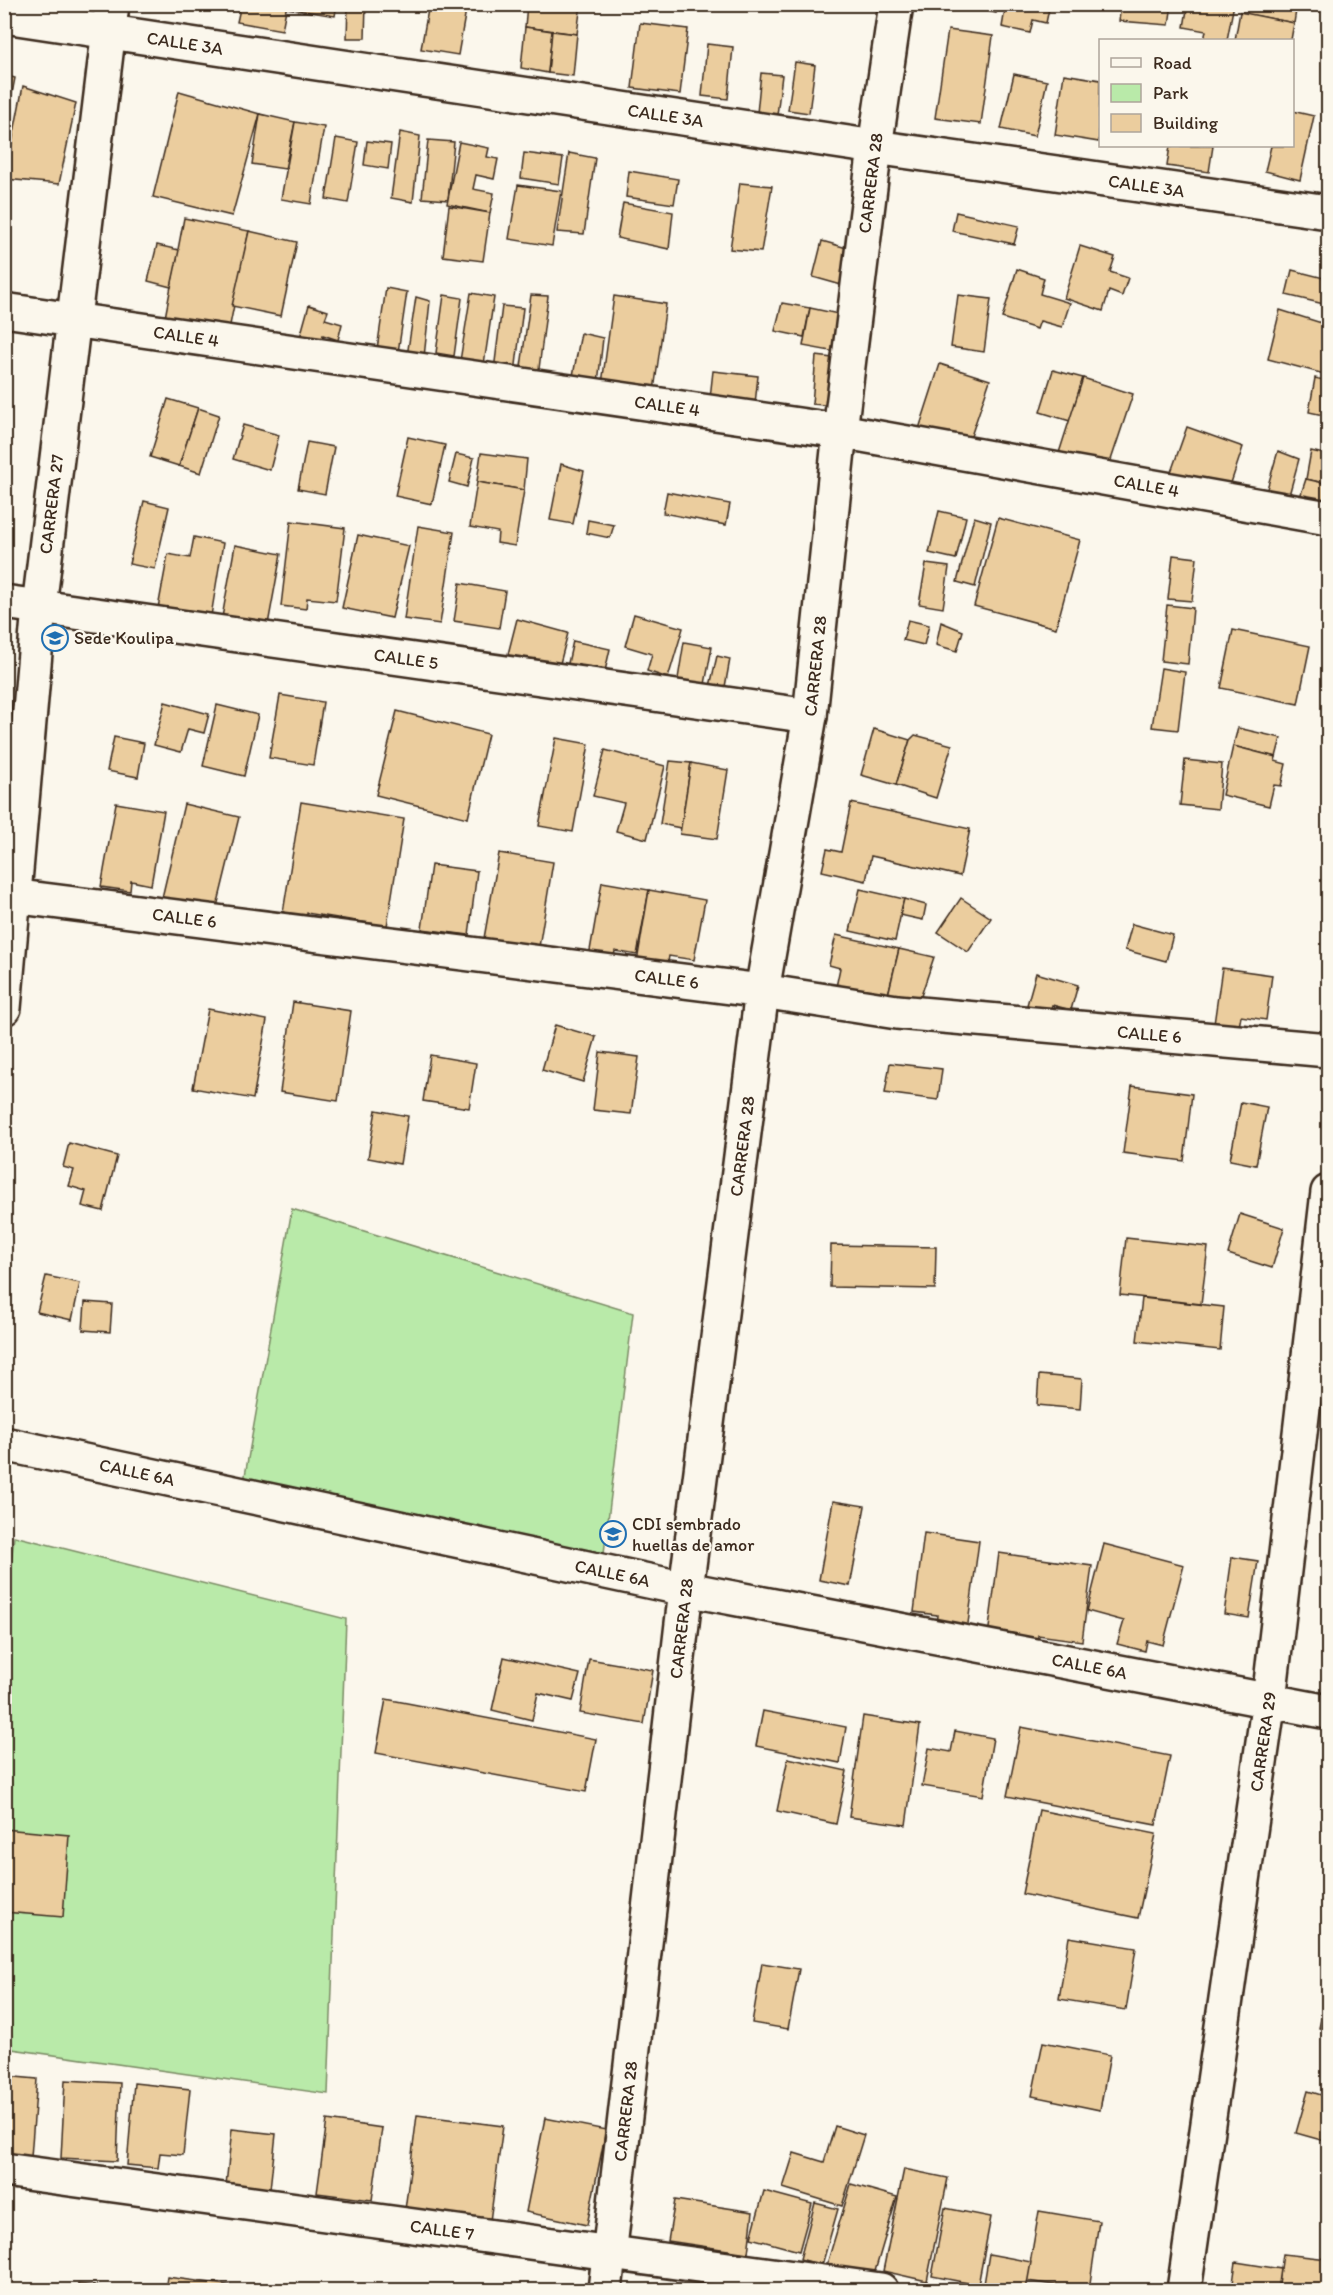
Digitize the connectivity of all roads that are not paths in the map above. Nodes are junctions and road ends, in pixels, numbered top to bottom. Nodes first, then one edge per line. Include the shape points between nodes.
1 (896, 4) edge
2 (4, 16) edge
3 (111, 19) edge
4 (875, 147) junction
5 (1329, 212) edge
6 (4, 310) edge
7 (73, 319) junction
8 (840, 431) junction
9 (1329, 518) edge
10 (4, 602) edge
11 (39, 607) junction
12 (810, 716) junction
13 (10, 896) edge
14 (762, 991) junction
15 (4, 1008) edge
16 (1329, 1050) edge
17 (1329, 1192) edge
18 (4, 1444) edge
19 (686, 1589) junction
20 (1269, 1700) junction
21 (1329, 1712) edge
22 (4, 2170) edge
23 (610, 2252) junction
24 (605, 2290) edge
25 (881, 2290) edge
26 (1184, 2290) edge

1 - 4 street, CARRERA 28
2 - 3 street, CALLE 3A
3 - 4 street, CALLE 3A
3 - 7 street, CARRERA 27
4 - 5 street, CALLE 3A
4 - 8 street, CARRERA 28
6 - 7 street, CALLE 4
7 - 8 street, CALLE 4
7 - 11 street, CARRERA 27
8 - 9 street, CALLE 4
8 - 12 street, CARRERA 28
10 - 11 street, CALLE 5
11 - 12 street, CALLE 5
11 - 13 street, CARRERA 27
12 - 14 street, CARRERA 28
13 - 14 street, CALLE 6
13 - 15 street, CARRERA 27
14 - 16 street, CALLE 6 via 897,1012
14 - 19 street, CARRERA 28
17 - 20 street, CARRERA 29
18 - 19 street, CALLE 6A
19 - 20 street, CALLE 6A
19 - 23 street, CARRERA 28
20 - 21 street, CALLE 6A
20 - 26 street, CARRERA 29
22 - 23 street, CALLE 7
23 - 24 street, CARRERA 28
23 - 25 street, CALLE 7

